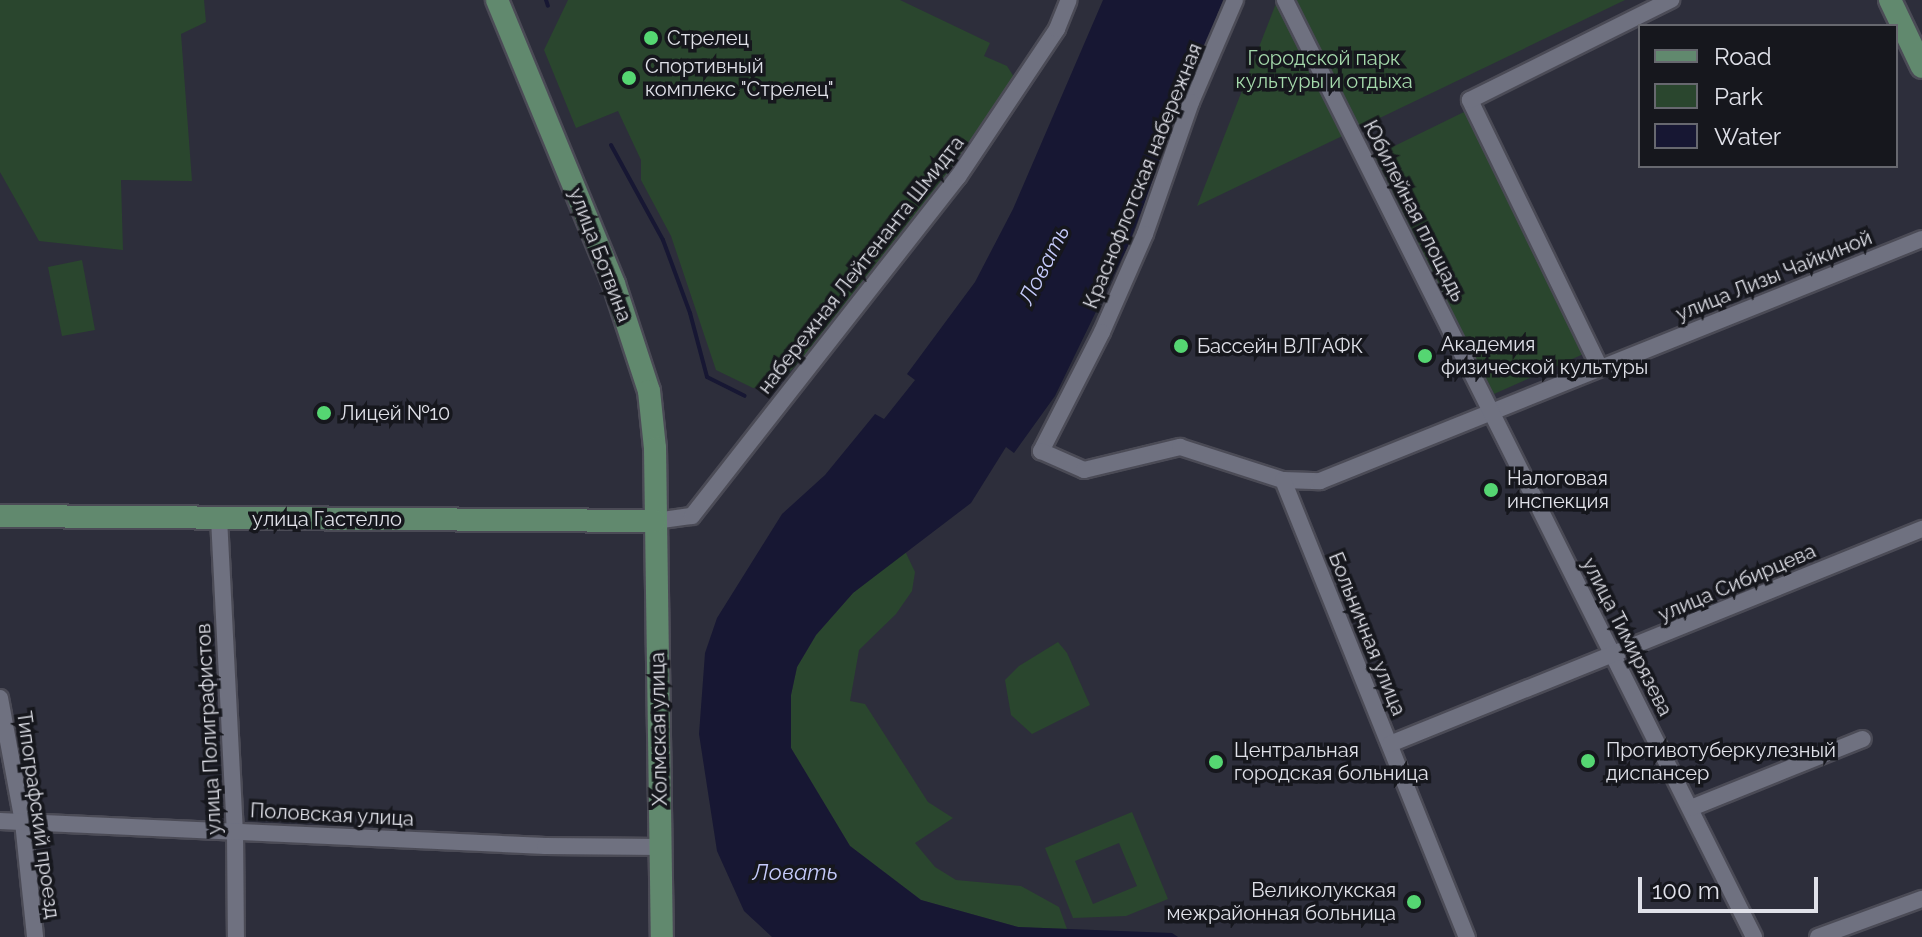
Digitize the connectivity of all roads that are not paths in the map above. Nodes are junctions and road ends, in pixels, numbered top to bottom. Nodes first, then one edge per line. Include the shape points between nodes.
1 (497, 0) edge
2 (1069, 0) edge
3 (1235, 0) edge
4 (1285, 0) edge
5 (1671, 0) edge
6 (1890, 0) edge
7 (1922, 67) edge
8 (1922, 239) edge
9 (1465, 355) joint
10 (1600, 368) junction
11 (1492, 412) junction
12 (1041, 451) joint
13 (1283, 480) junction
14 (0, 516) edge
15 (219, 518) junction
16 (655, 521) junction
17 (1922, 529) edge
18 (1613, 656) junction
19 (0, 698) edge
20 (1863, 739) dead end
21 (1390, 744) junction
22 (1691, 808) junction
23 (0, 821) edge
24 (23, 822) junction
25 (235, 831) junction
26 (661, 847) junction
27 (1922, 899) edge
28 (35, 937) edge
29 (236, 937) edge
30 (662, 937) edge
31 (1467, 937) edge
32 (1754, 937) edge
33 (1818, 937) edge

1 - 16 main road, улица Ботвина via 614,284 649,391
2 - 16 street, набережная Лейтенанта Шмидта via 1057,29 958,177 692,516
3 - 12 street, Краснофлотская набережная via 1191,102 1145,234
4 - 9 street, Юбилейная площадь
5 - 10 street via 1470,100
6 - 7 main road
8 - 10 street, улица Лизы Чайкиной
9 - 11 street, улица Тимирязева
10 - 11 street, улица Лизы Чайкиной
11 - 13 street, улица Лизы Чайкиной via 1320,481
11 - 18 street, улица Тимирязева
12 - 13 street, улица Лизы Чайкиной via 1084,470 1180,447
13 - 21 street, Больничная улица
14 - 15 main road, улица Гастелло
15 - 16 main road, улица Гастелло
15 - 25 street, улица Полиграфистов
16 - 26 main road, Холмская улица
17 - 18 street, улица Сибирцева
18 - 21 street, улица Сибирцева
18 - 22 street, улица Тимирязева
19 - 24 street, Типографский проезд
20 - 22 street
21 - 31 street, Больничная улица
22 - 32 street, улица Тимирязева
23 - 24 street, Половская улица
24 - 25 street, Половская улица
24 - 28 street, Типографский проезд
25 - 26 street, Половская улица
25 - 29 street, улица Полиграфистов
26 - 30 main road, Холмская улица
27 - 33 street

